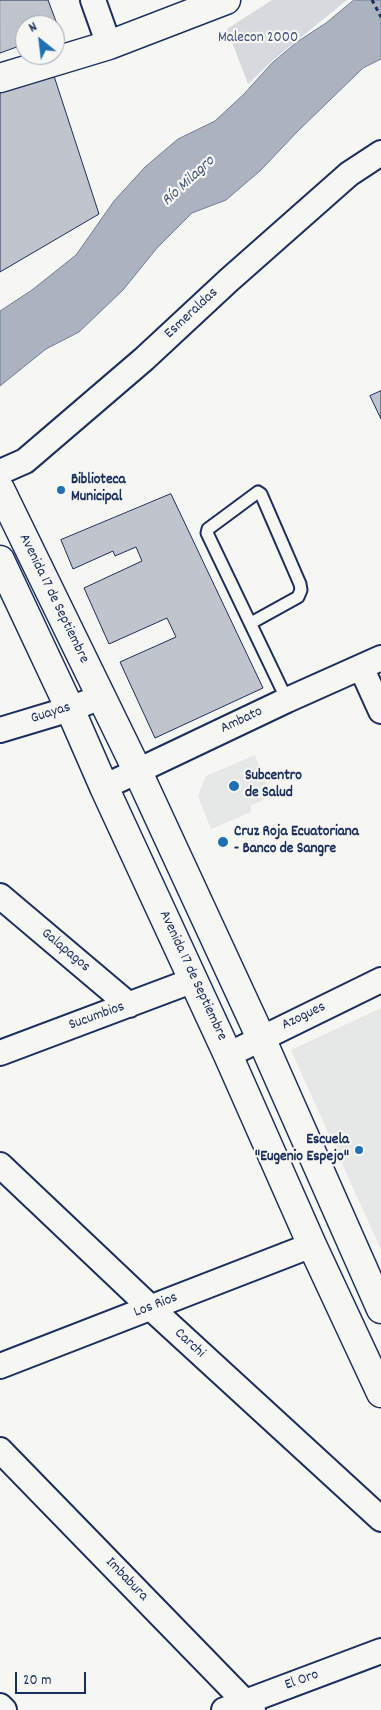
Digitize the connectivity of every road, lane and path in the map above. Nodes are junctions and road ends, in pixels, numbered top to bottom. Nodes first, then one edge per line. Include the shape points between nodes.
1 (93, 0) edge
2 (226, 0) edge
3 (372, 0) edge
4 (381, 17) edge
5 (109, 44) junction
6 (0, 78) edge
7 (381, 153) edge
8 (0, 472) edge
9 (0, 489) edge
10 (0, 560) edge
11 (251, 623) junction
12 (371, 662) edge
13 (101, 697) junction
14 (287, 700) junction
15 (70, 709) junction
16 (381, 711) edge
17 (0, 730) edge
18 (137, 770) junction
19 (104, 787) junction
20 (0, 896) edge
21 (194, 980) junction
22 (381, 980) edge
23 (129, 1005) junction
24 (261, 1038) junction
25 (0, 1053) edge
26 (228, 1055) junction
27 (0, 1165) edge
28 (312, 1245) junction
29 (150, 1308) junction
30 (381, 1309) edge
31 (0, 1366) edge
32 (381, 1393) edge
33 (0, 1450) edge
34 (381, 1519) edge
35 (381, 1651) edge
36 (0, 1706) edge
37 (241, 1707) edge
38 (4, 1710) edge

1 - 5 street
2 - 5 street
3 - 4 path
5 - 6 street
7 - 8 street, Esmeraldas via 349,174 144,359 25,461
9 - 13 street, Avenida 17 de Septiembre
10 - 15 street, Avenida 17 de Septiembre
11 - 11 lane via 298,597 301,590 258,492 207,533
11 - 14 lane
12 - 14 street, Ambato
12 - 16 street
13 - 15 street, Guayas
13 - 18 street, Avenida 17 de Septiembre
14 - 18 street, Ambato
15 - 17 street, Guayas
15 - 19 street, Avenida 17 de Septiembre
18 - 19 street, Ambato
18 - 24 street, Avenida 17 de Septiembre
19 - 21 street, Avenida 17 de Septiembre
20 - 23 street, Galapagos
21 - 23 street, Sucumbios
21 - 26 street, Avenida 17 de Septiembre
22 - 24 street, Azogues
23 - 25 street, Sucumbios
24 - 26 street, Azogues
24 - 30 street, Avenida 17 de Septiembre
26 - 28 street, Avenida 17 de Septiembre
27 - 29 street, Carchi
28 - 29 street, Los Rios
28 - 32 street, Avenida 17 de Septiembre
29 - 31 street, Los Rios
29 - 34 street, Carchi
33 - 37 street, Imbabura
35 - 37 street, El Oro
36 - 38 street

